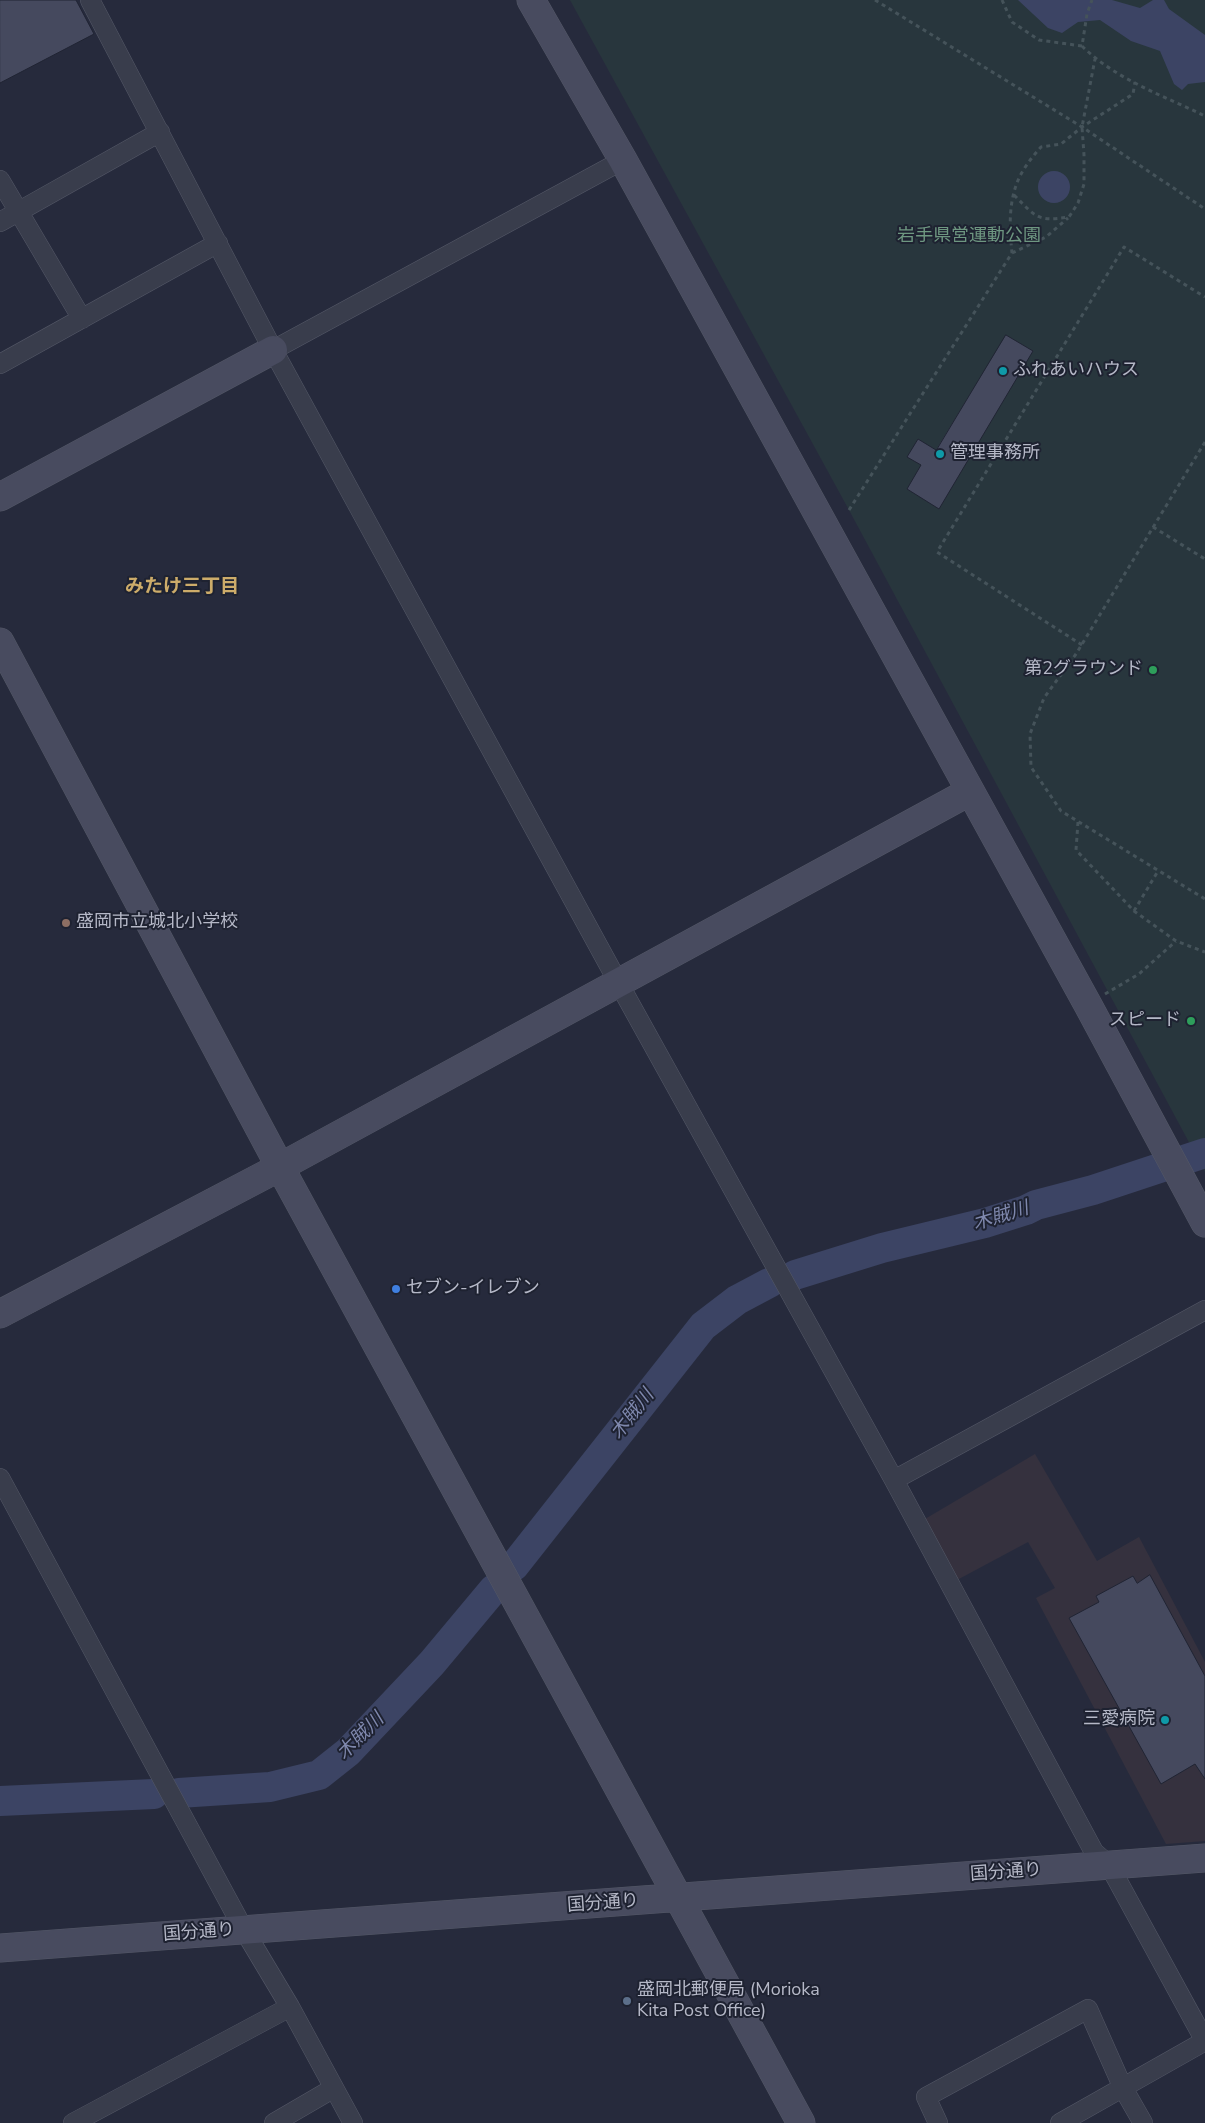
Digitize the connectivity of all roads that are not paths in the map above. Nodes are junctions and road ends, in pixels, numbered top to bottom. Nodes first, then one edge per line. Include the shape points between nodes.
1 (90, 0) edge
2 (532, 0) edge
3 (160, 132) junction
4 (623, 160) junction
5 (0, 180) edge
6 (18, 212) junction
7 (0, 222) edge
8 (218, 244) junction
9 (82, 319) junction
10 (274, 350) junction
11 (0, 364) edge
12 (0, 497) edge
13 (0, 642) edge
14 (969, 792) junction
15 (618, 982) junction
16 (280, 1166) junction
17 (1205, 1223) edge
18 (1205, 1310) edge
19 (0, 1314) edge
20 (0, 1478) edge
21 (894, 1480) junction
22 (1205, 1858) edge
23 (1109, 1865) junction
24 (678, 1898) junction
25 (244, 1930) junction
26 (0, 1948) edge
27 (290, 2007) junction
28 (1205, 2041) edge
29 (334, 2088) junction
30 (1123, 2088) junction
31 (73, 2123) edge
32 (274, 2123) edge
33 (353, 2123) edge
34 (801, 2123) edge
35 (938, 2123) edge
36 (1060, 2123) edge
37 (1143, 2123) edge

1 - 3 street
2 - 4 street
3 - 6 street
3 - 8 street
4 - 10 street
4 - 14 street
5 - 6 street
6 - 7 street
6 - 9 street
8 - 9 street
8 - 10 street
9 - 11 street
10 - 12 street
10 - 15 street
13 - 16 street
14 - 15 street
14 - 17 street
15 - 16 street
15 - 21 street
16 - 19 street
16 - 24 street
18 - 21 street
20 - 25 street
21 - 23 street via 1094,1852
22 - 23 street, 国分通り
23 - 24 street, 国分通り
23 - 28 street
24 - 25 street, 国分通り
24 - 34 street
25 - 26 street, 国分通り
25 - 27 street
27 - 29 street
27 - 31 street
28 - 30 street
29 - 32 street
29 - 33 street
30 - 35 street via 1088,2010 926,2097
30 - 36 street
30 - 37 street

